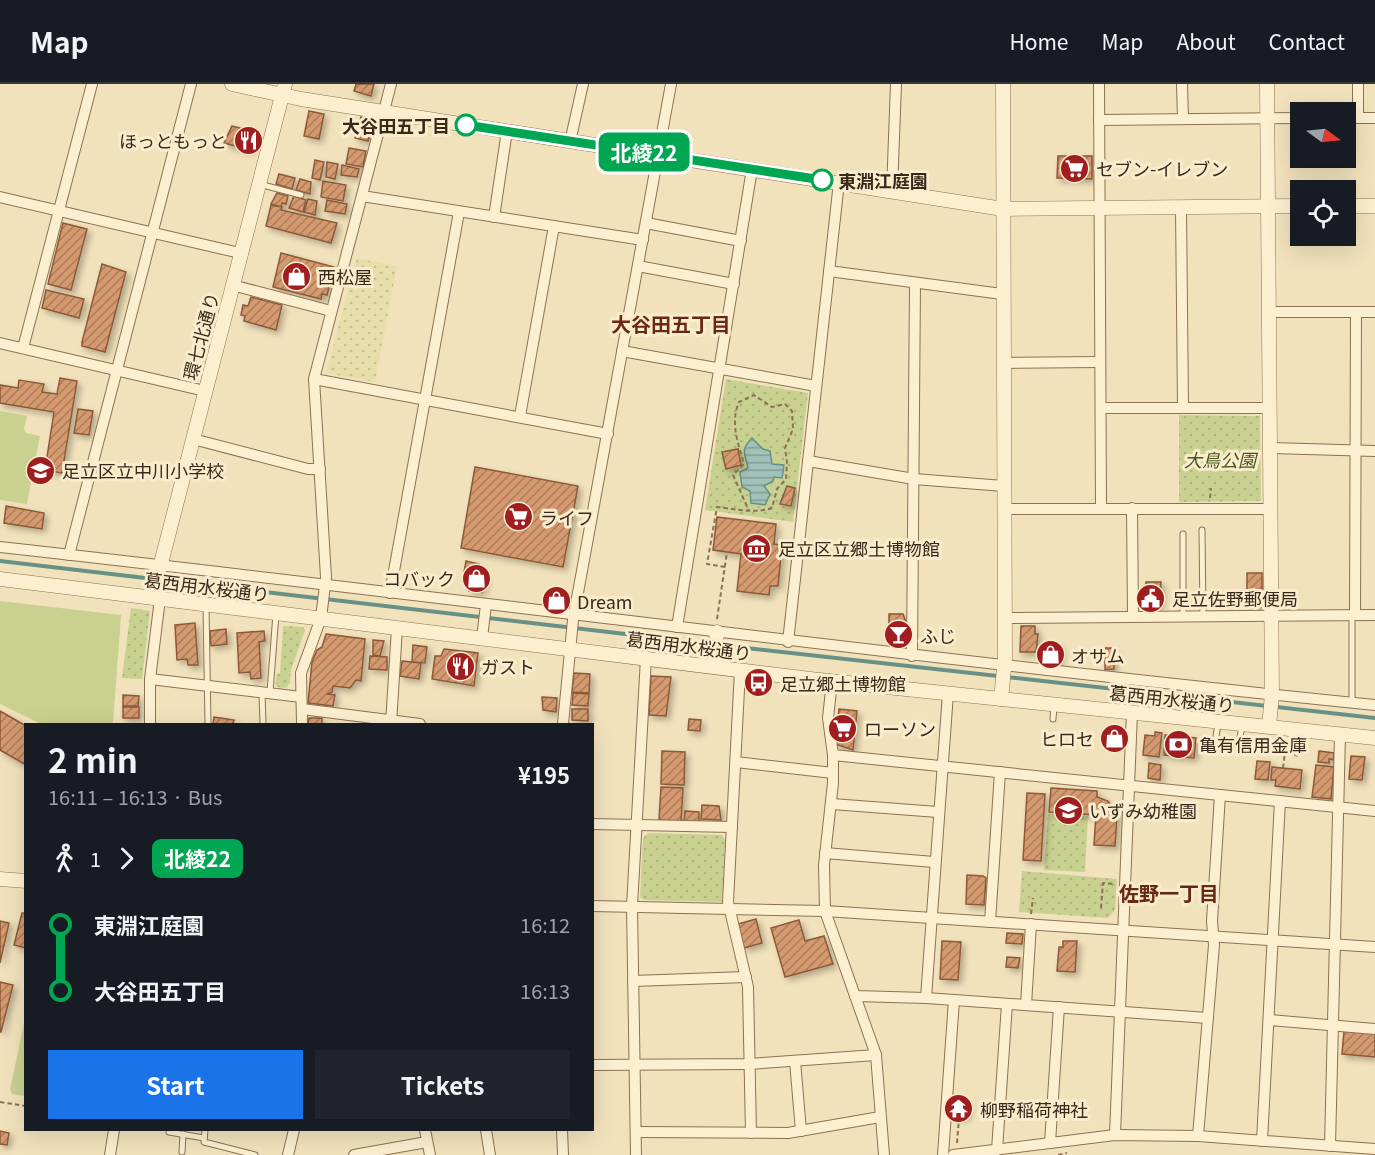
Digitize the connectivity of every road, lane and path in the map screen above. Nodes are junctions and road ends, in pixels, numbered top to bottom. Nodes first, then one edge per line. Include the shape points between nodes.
1 (92, 84) edge
2 (191, 84) edge
3 (232, 84) edge
4 (391, 84) edge
5 (583, 84) edge
6 (671, 84) edge
7 (893, 84) edge
8 (1003, 84) edge
9 (1099, 84) edge
10 (1182, 84) edge
11 (1267, 84) edge
12 (1358, 84) edge
13 (284, 90) edge
14 (384, 112) junction
15 (1290, 118) edge
16 (1358, 118) joint
17 (1375, 118) edge
18 (1183, 119) junction
19 (1267, 119) junction
20 (1099, 120) junction
21 (507, 131) junction
22 (570, 142) junction
23 (658, 154) junction
24 (752, 169) junction
25 (839, 182) junction
26 (259, 184) junction
27 (892, 191) junction
28 (301, 195) dead end
29 (362, 196) junction
30 (0, 197) edge
31 (1269, 206) junction
32 (1290, 206) edge
33 (1356, 206) edge
34 (1375, 206) edge
35 (1181, 207) junction
36 (1100, 208) junction
37 (1003, 209) junction
38 (59, 211) junction
39 (459, 212) junction
40 (494, 217) junction
41 (646, 223) junction
42 (554, 226) junction
43 (153, 233) junction
44 (643, 240) junction
45 (741, 241) junction
46 (240, 253) junction
47 (638, 266) junction
48 (829, 271) junction
49 (915, 283) junction
50 (734, 284) junction
51 (232, 285) junction
52 (1002, 294) junction
53 (331, 311) junction
54 (1270, 312) junction
55 (1356, 312) junction
56 (1375, 312) edge
57 (0, 343) edge
58 (23, 348) junction
59 (622, 351) junction
60 (1100, 362) junction
61 (1003, 363) junction
62 (720, 368) junction
63 (117, 371) junction
64 (314, 379) junction
65 (816, 386) junction
66 (205, 391) junction
67 (425, 399) junction
68 (1101, 408) junction
69 (1183, 408) junction
70 (1270, 408) junction
71 (520, 416) junction
72 (608, 434) junction
73 (192, 439) junction
74 (1270, 448) junction
75 (1355, 450) junction
76 (1375, 451) edge
77 (808, 460) junction
78 (320, 469) junction
79 (914, 478) junction
80 (1004, 486) junction
81 (1211, 488) dead end
82 (1210, 504) dead end
83 (1101, 508) junction
84 (1132, 508) junction
85 (1271, 509) junction
86 (1004, 510) junction
87 (749, 511) junction
88 (1202, 530) dead end
89 (1183, 534) dead end
90 (0, 547) edge
91 (727, 552) dead end
92 (69, 555) junction
93 (725, 567) junction
94 (159, 569) junction
95 (0, 579) edge
96 (325, 589) junction
97 (390, 593) junction
98 (157, 595) junction
99 (206, 604) junction
100 (486, 607) junction
101 (322, 611) junction
102 (276, 613) junction
103 (1354, 615) junction
104 (1375, 615) edge
105 (1133, 616) junction
106 (1183, 616) junction
107 (1203, 616) junction
108 (1272, 616) junction
109 (573, 617) junction
110 (1005, 618) junction
111 (677, 627) junction
112 (397, 628) junction
113 (717, 630) junction
114 (483, 634) junction
115 (788, 642) junction
116 (569, 644) junction
117 (215, 655) dead end
118 (206, 656) junction
119 (912, 656) junction
120 (646, 658) junction
121 (714, 661) junction
122 (740, 670) junction
123 (1004, 674) junction
124 (150, 679) junction
125 (832, 681) junction
126 (208, 686) junction
127 (266, 692) junction
128 (948, 693) junction
129 (301, 697) junction
130 (1272, 698) junction
131 (1001, 699) junction
132 (1352, 703) junction
133 (1054, 705) junction
134 (1375, 705) edge
135 (302, 709) junction
136 (1132, 712) junction
137 (1053, 719) dead end
138 (1218, 721) junction
139 (1269, 722) junction
140 (150, 723) edge
141 (208, 723) edge
142 (263, 723) edge
143 (302, 723) edge
144 (391, 723) edge
145 (563, 723) edge
146 (1242, 723) junction
147 (1300, 730) junction
148 (1340, 734) junction
149 (1216, 737) dead end
150 (1375, 738) edge
151 (1239, 744) dead end
152 (1285, 752) dead end
153 (1297, 753) dead end
154 (833, 755) junction
155 (736, 762) junction
156 (942, 766) junction
157 (1283, 768) dead end
158 (1000, 772) junction
159 (833, 773) junction
160 (1129, 786) junction
161 (1213, 792) junction
162 (1280, 801) junction
163 (832, 804) junction
164 (1339, 807) junction
165 (1375, 811) edge
166 (938, 812) junction
167 (594, 824) edge
168 (638, 825) junction
169 (732, 827) junction
170 (825, 853) junction
171 (934, 862) junction
172 (0, 879) edge
173 (24, 881) edge
174 (1117, 884) dead end
175 (1033, 898) dead end
176 (594, 906) edge
177 (632, 906) junction
178 (1101, 908) dead end
179 (728, 909) junction
180 (825, 911) junction
181 (931, 918) junction
182 (1031, 921) junction
183 (990, 922) junction
184 (1123, 930) junction
185 (1212, 936) junction
186 (1274, 940) junction
187 (1335, 945) junction
188 (1375, 947) edge
189 (746, 977) junction
190 (633, 981) junction
191 (855, 996) junction
192 (926, 998) junction
193 (954, 1000) junction
194 (1007, 1004) junction
195 (1026, 1005) junction
196 (1059, 1007) junction
197 (1119, 1011) junction
198 (1208, 1018) junction
199 (1269, 1020) junction
200 (1333, 1026) junction
201 (1375, 1029) edge
202 (876, 1055) junction
203 (795, 1060) junction
204 (634, 1064) junction
205 (749, 1064) junction
206 (594, 1065) edge
207 (0, 1102) edge
208 (24, 1106) edge
209 (880, 1117) junction
210 (959, 1118) dead end
211 (114, 1131) edge
212 (205, 1131) edge
213 (294, 1131) edge
214 (425, 1131) edge
215 (486, 1131) edge
216 (562, 1131) edge
217 (801, 1131) junction
218 (169, 1132) dead end
219 (636, 1132) junction
220 (751, 1133) junction
221 (183, 1134) junction
222 (1115, 1135) junction
223 (1198, 1136) junction
224 (204, 1138) junction
225 (1262, 1141) junction
226 (428, 1142) junction
227 (1050, 1143) junction
228 (1329, 1146) junction
229 (1375, 1149) edge
230 (997, 1150) junction
231 (182, 1152) dead end
232 (110, 1155) edge
233 (255, 1155) edge
234 (288, 1155) edge
235 (354, 1155) edge
236 (430, 1155) edge
237 (489, 1155) edge
238 (563, 1155) edge
239 (636, 1155) edge
240 (884, 1155) edge
241 (943, 1155) edge
242 (954, 1155) edge

1 - 38 street
2 - 43 street
3 - 13 street
4 - 14 street
5 - 22 street
6 - 23 street
7 - 27 street
8 - 37 street
9 - 20 street
10 - 18 street
11 - 19 street
12 - 16 street
13 - 14 street
13 - 26 street, 環七北通り
14 - 21 street
14 - 29 street
15 - 19 street
16 - 17 street
18 - 19 street
18 - 20 street
19 - 31 street
20 - 36 street
21 - 22 street
21 - 40 street
22 - 23 street
23 - 24 street
23 - 41 street
24 - 25 street
24 - 45 street
25 - 27 street
25 - 48 street
26 - 28 lane
26 - 46 street, 環七北通り
27 - 37 street
29 - 39 street
29 - 53 street
30 - 38 street
31 - 32 street
31 - 35 street
31 - 54 street
33 - 34 street
35 - 36 street
35 - 69 street
36 - 37 street
36 - 60 street
37 - 52 street
38 - 43 street
38 - 58 street
39 - 40 street
39 - 67 street
40 - 42 street
41 - 44 street
41 - 45 street
42 - 44 street
42 - 71 street
43 - 46 street
43 - 63 street
44 - 47 street
45 - 50 street
46 - 51 street, 環七北通り
47 - 50 street
47 - 59 street
48 - 49 street
48 - 65 street
49 - 52 street
49 - 79 street
50 - 62 street
51 - 53 street
51 - 66 street, 環七北通り
52 - 61 street
53 - 64 street
54 - 55 street
54 - 70 street
55 - 56 street
55 - 75 street
57 - 58 street
58 - 63 street
59 - 62 street
59 - 72 street
60 - 61 street
60 - 68 street
61 - 80 street
62 - 65 street
62 - 111 street
63 - 66 street
63 - 92 street
64 - 67 street
64 - 78 street
65 - 77 street
66 - 73 street, 環七北通り
67 - 71 street
67 - 97 street
68 - 69 street
68 - 83 street
69 - 70 street
70 - 74 street
71 - 72 street
72 - 109 street
73 - 78 street
73 - 94 street, 環七北通り
74 - 75 street
74 - 85 street
75 - 76 street
75 - 103 street
77 - 79 street
77 - 115 street
78 - 96 street
79 - 80 street
79 - 119 street
80 - 86 street
81 - 82 path
83 - 84 street
83 - 86 street
84 - 85 street
84 - 105 street
85 - 108 street
86 - 110 street
87 - 87 path via 772,508 777,489 786,479 785,448 793,429 789,406 772,407 754,395 739,402 735,412 744,464 733,475
87 - 93 path via 717,507 707,564
88 - 107 lane
89 - 106 lane
90 - 92 street
91 - 93 path
92 - 94 street
93 - 113 path
94 - 96 street
94 - 98 street, 環七北通り
95 - 98 street, 葛西用水桜通り
96 - 97 street
96 - 101 street
97 - 100 street
98 - 99 street, 葛西用水桜通り
98 - 124 street
99 - 102 street, 葛西用水桜通り
99 - 118 lane
100 - 109 street
100 - 114 street
101 - 102 street, 葛西用水桜通り
101 - 112 street, 葛西用水桜通り
101 - 129 street via 301,673
102 - 127 lane
103 - 104 street
103 - 108 street
103 - 132 lane
105 - 106 street
105 - 110 street
106 - 107 street
107 - 108 street
108 - 130 street
109 - 111 street
109 - 116 street
110 - 123 street
111 - 113 street
112 - 114 street, 葛西用水桜通り
112 - 144 street
113 - 115 street
113 - 121 street
114 - 116 street, 葛西用水桜通り
115 - 119 street
116 - 120 street, 葛西用水桜通り
116 - 145 street
117 - 118 lane
118 - 126 lane
119 - 123 street
120 - 121 street, 葛西用水桜通り
120 - 168 street
121 - 122 street, 葛西用水桜通り
122 - 125 street, 葛西用水桜通り
122 - 155 street
123 - 130 street
123 - 131 street
124 - 126 street
124 - 140 street
125 - 128 street, 葛西用水桜通り
125 - 154 street via 828,718
126 - 127 street
126 - 141 lane
127 - 129 street
127 - 142 lane
128 - 131 street, 葛西用水桜通り
128 - 156 street
129 - 135 street
130 - 132 street
130 - 139 street
131 - 133 street, 葛西用水桜通り
132 - 134 street
133 - 136 street, 葛西用水桜通り
133 - 137 lane
135 - 143 street
135 - 144 street
136 - 138 street, 葛西用水桜通り
136 - 160 street
138 - 146 street, 葛西用水桜通り
138 - 149 lane
139 - 146 street, 葛西用水桜通り
139 - 147 street, 葛西用水桜通り
146 - 151 lane
147 - 148 street, 葛西用水桜通り
147 - 153 lane
148 - 150 street, 葛西用水桜通り
148 - 164 street
152 - 157 path
154 - 156 street
154 - 159 street
155 - 159 street
155 - 169 street
156 - 158 street
156 - 166 street
158 - 160 street
158 - 183 street
159 - 163 street
160 - 161 street
160 - 184 street
161 - 162 street
161 - 185 street
162 - 164 street
162 - 186 street
163 - 166 street
163 - 170 street
164 - 165 street
164 - 187 street
166 - 171 street
167 - 168 street
168 - 169 street
168 - 177 street
169 - 179 street
170 - 171 street
170 - 180 street
171 - 181 street
172 - 173 street
174 - 178 path via 1103,883
175 - 182 path
176 - 177 street
177 - 179 street
177 - 190 street
179 - 180 street
179 - 189 street
180 - 181 street
180 - 191 street
181 - 183 street
181 - 192 street
182 - 183 street
182 - 184 street
182 - 195 street
184 - 185 street
184 - 197 street
185 - 186 street
185 - 198 street
186 - 187 street
186 - 199 street
187 - 188 street
187 - 200 street
189 - 190 street
189 - 205 street
190 - 204 street
191 - 192 street
191 - 202 street
192 - 193 street
193 - 194 street
193 - 241 street
194 - 195 street
194 - 230 street
195 - 196 street
196 - 197 street
196 - 227 street
197 - 198 street
197 - 222 street
198 - 223 street
199 - 200 street
199 - 225 street
200 - 201 street
200 - 228 street
202 - 203 street
202 - 209 street
203 - 205 street
203 - 217 street
204 - 205 street
204 - 206 street
204 - 219 street
205 - 220 street
207 - 208 path
209 - 217 street
209 - 240 street
210 - 242 path
211 - 232 street
212 - 224 lane
213 - 234 street
214 - 226 street
215 - 237 street
216 - 238 street
217 - 220 street
218 - 221 lane
219 - 220 street
219 - 239 street
221 - 224 lane
221 - 231 lane
222 - 223 street
222 - 227 street
223 - 225 street
224 - 233 lane via 204,1142
225 - 228 street
226 - 235 street
226 - 236 street
227 - 230 street
228 - 229 street
230 - 242 street

